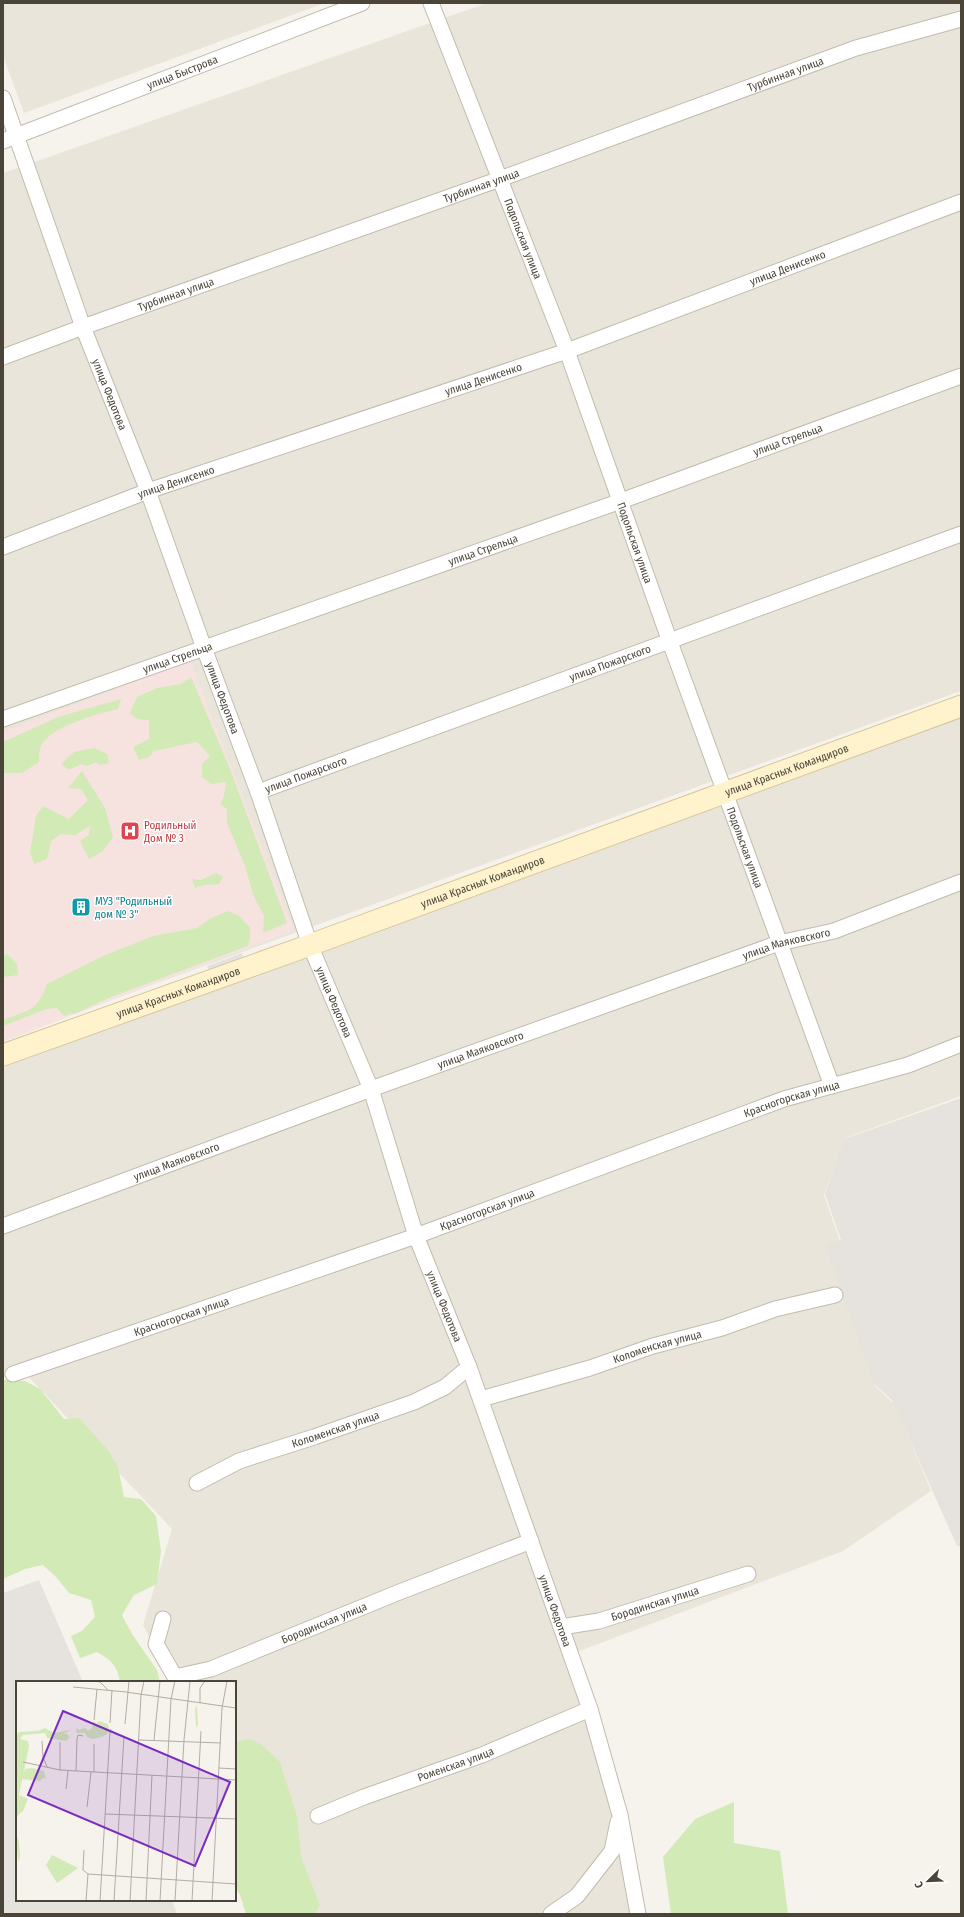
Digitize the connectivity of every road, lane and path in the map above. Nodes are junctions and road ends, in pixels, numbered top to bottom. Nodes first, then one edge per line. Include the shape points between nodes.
1 (362, 3) edge
2 (431, 3) edge
3 (961, 19) edge
4 (3, 98) edge
5 (10, 139) edge
6 (500, 179) junction
7 (961, 202) edge
8 (83, 327) junction
9 (567, 351) junction
10 (3, 357) edge
11 (961, 376) edge
12 (148, 491) junction
13 (621, 501) junction
14 (961, 534) edge
15 (3, 547) edge
16 (670, 642) junction
17 (204, 648) junction
18 (961, 706) edge
19 (3, 720) edge
20 (258, 792) junction
21 (726, 793) junction
22 (961, 882) edge
23 (779, 943) junction
24 (310, 945) junction
25 (961, 1044) edge
26 (3, 1055) edge
27 (832, 1086) junction
28 (371, 1089) junction
29 (3, 1226) edge
30 (416, 1236) junction
31 (835, 1295) dead end
32 (470, 1367) junction
33 (13, 1374) dead end
34 (481, 1399) junction
35 (197, 1483) dead end
36 (531, 1541) junction
37 (748, 1574) dead end
38 (163, 1619) dead end
39 (561, 1627) junction
40 (590, 1709) junction
41 (620, 1815) junction
42 (318, 1816) dead end
43 (551, 1914) edge
44 (638, 1914) edge

1 - 5 street, улица Быстрова
2 - 6 street, Подольская улица
3 - 6 street, Турбинная улица via 856,48
4 - 5 street, улица Федотова
5 - 8 street, улица Федотова
6 - 8 street, Турбинная улица
6 - 9 street, Подольская улица
7 - 9 street, улица Денисенко
8 - 10 street, Турбинная улица
8 - 12 street, улица Федотова
9 - 12 street, улица Денисенко
9 - 13 street, Подольская улица
11 - 13 street, улица Стрельца
12 - 15 street, улица Денисенко
12 - 17 street, улица Федотова
13 - 16 street, Подольская улица
13 - 17 street, улица Стрельца
14 - 16 street, улица Пожарского
16 - 20 street, улица Пожарского
16 - 21 street, Подольская улица
17 - 19 street, улица Стрельца
17 - 20 street, улица Федотова
18 - 21 street, улица Красных Командиров
20 - 24 street, улица Федотова
21 - 23 street, Подольская улица
21 - 24 street, улица Красных Командиров
22 - 23 street, улица Маяковского via 834,931
23 - 27 street, Подольская улица
23 - 28 street, улица Маяковского
24 - 26 street, улица Красных Командиров
24 - 28 street, улица Федотова
25 - 27 street, Красногорская улица via 908,1065
27 - 30 street, Красногорская улица via 784,1099
28 - 29 street, улица Маяковского
28 - 30 street, улица Федотова
30 - 32 street, улица Федотова
30 - 33 street, Красногорская улица
31 - 34 street, Коломенская улица via 775,1309 722,1328 653,1346 590,1368
32 - 34 street, улица Федотова
32 - 35 street, Коломенская улица via 445,1387 414,1402 239,1461
34 - 36 street, улица Федотова
36 - 38 street, Бородинская улица via 211,1669 175,1676 156,1644
36 - 39 street, улица Федотова
37 - 39 street, Бородинская улица via 599,1621
39 - 40 street, улица Федотова
40 - 41 street, улица Федотова
40 - 42 street, Роменская улица via 482,1755
41 - 43 street via 612,1851 577,1896
41 - 44 street, улица Федотова

